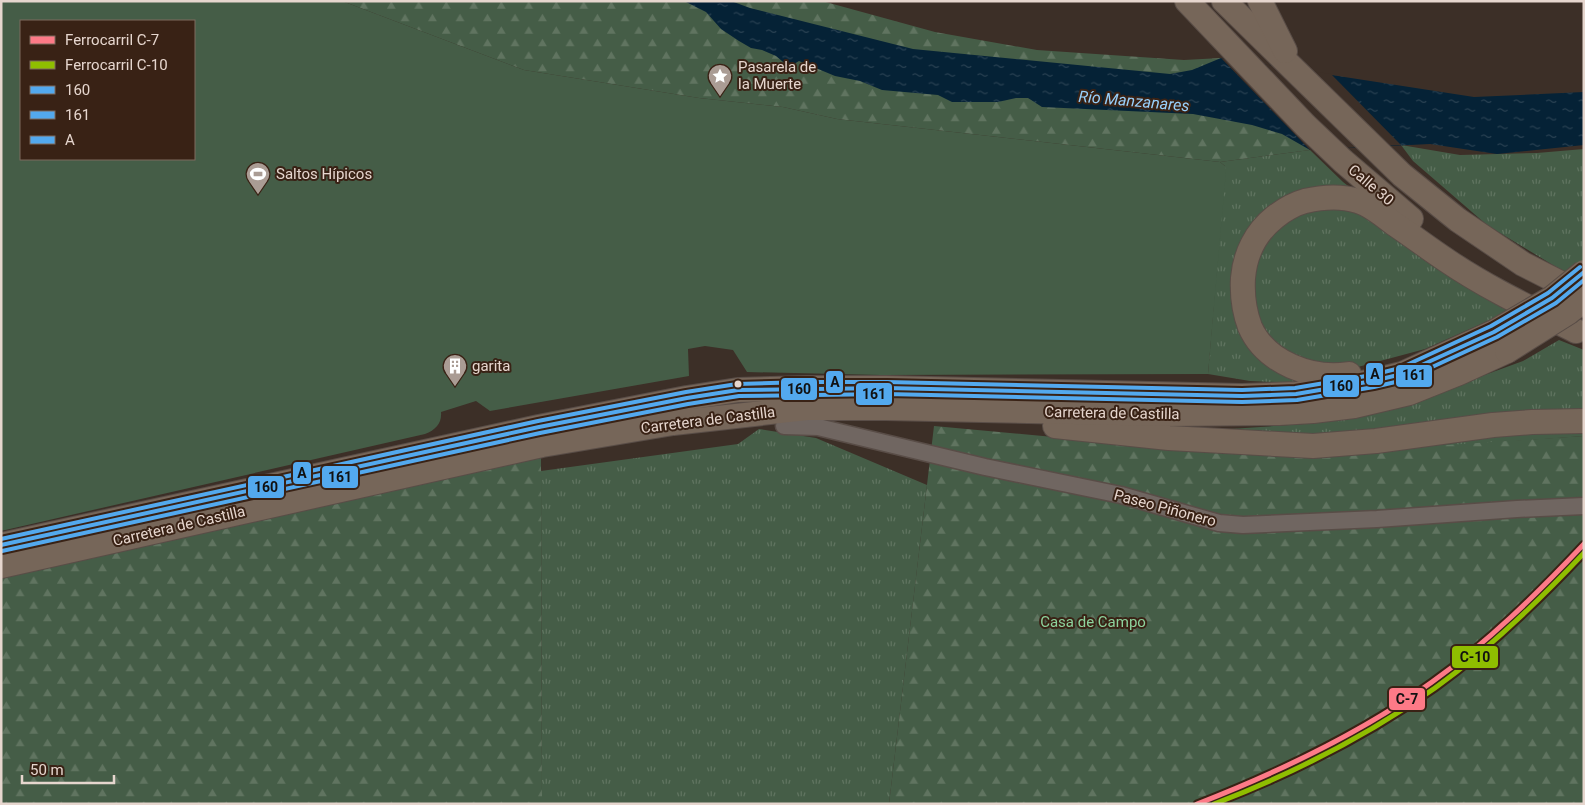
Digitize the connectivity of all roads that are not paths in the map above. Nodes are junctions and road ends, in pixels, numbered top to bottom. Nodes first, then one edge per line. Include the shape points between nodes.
1 (1186, 1) edge
2 (1224, 1) edge
3 (1260, 1) edge
4 (1294, 68) junction
5 (1584, 272) edge
6 (1584, 295) edge
7 (1584, 300) edge
8 (1580, 332) edge
9 (1494, 340) junction
10 (885, 408) junction
11 (1584, 421) edge
12 (784, 426) dead end
13 (1584, 506) edge
14 (1, 545) edge
15 (1, 566) edge

1 - 8 highway, Calle 30 via 1305,125 1429,234
2 - 4 highway, Calle 30
3 - 4 highway
4 - 6 highway, Calle 30 via 1402,175 1458,220 1523,264
5 - 9 highway, Carretera de Castilla, bridge
7 - 9 highway, Carretera de Castilla, bridge via 1569,312
8 - 9 highway via 1492,289 1446,261 1380,213 1359,202 1342,198 1304,201 1286,209 1258,234 1244,266 1243,293 1250,327 1277,358 1312,373 1346,375 1400,365
9 - 10 highway, Carretera de Castilla via 1459,373 1409,392 1354,406 1313,411 1165,414
9 - 14 highway, Carretera de Castilla via 1373,382 1296,394 1242,396 887,388 738,390 538,426
10 - 11 highway via 1169,438 1313,446 1493,425
10 - 15 highway, Carretera de Castilla via 807,408 673,423 542,445
12 - 13 street, Paseo Piñonero via 818,427 1121,495 1219,524

